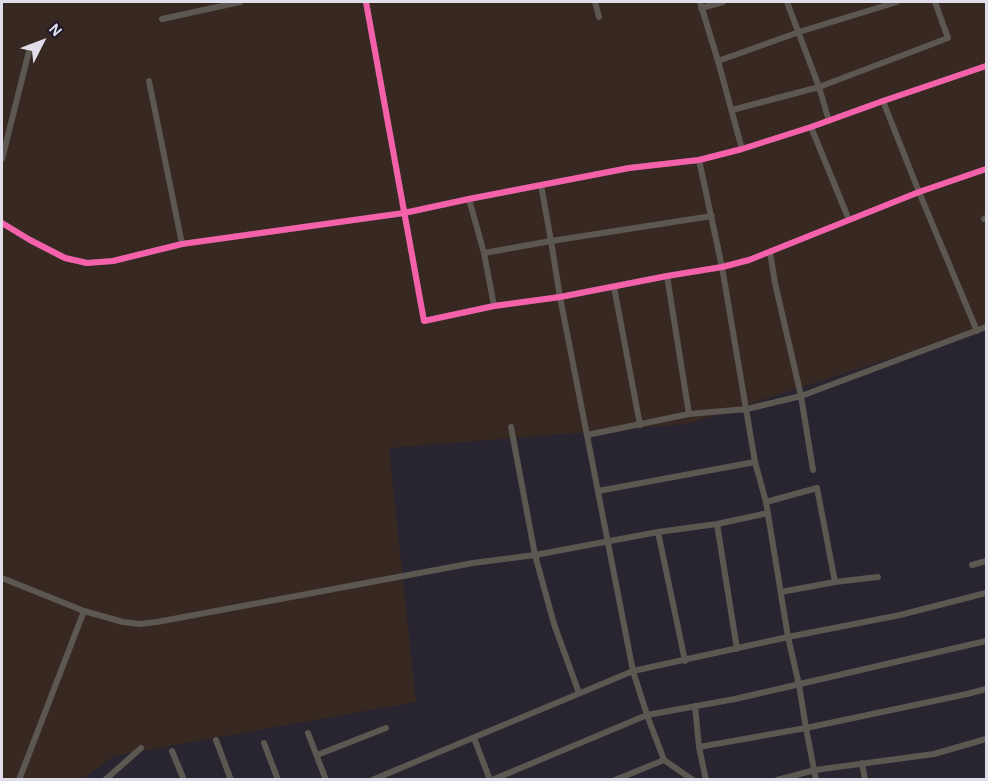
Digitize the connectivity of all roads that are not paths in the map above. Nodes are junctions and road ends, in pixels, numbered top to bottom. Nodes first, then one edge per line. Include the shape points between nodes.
1 (240, 2) edge
2 (366, 2) edge
3 (595, 2) edge
4 (723, 2) edge
5 (788, 2) edge
6 (897, 2) edge
7 (935, 2) edge
8 (700, 5) edge
9 (599, 17) dead end
10 (162, 19) dead end
11 (799, 32) junction
12 (30, 47) dead end
13 (718, 61) junction
14 (987, 66) edge
15 (149, 81) dead end
16 (819, 87) junction
17 (883, 101) junction
18 (732, 110) junction
19 (829, 121) junction
20 (811, 127) junction
21 (742, 149) junction
22 (2, 159) edge
23 (699, 160) junction
24 (987, 169) edge
25 (541, 185) junction
26 (919, 192) junction
27 (469, 199) junction
28 (404, 213) junction
29 (712, 216) junction
30 (849, 220) junction
31 (2, 223) edge
32 (551, 241) junction
33 (182, 244) junction
34 (770, 252) junction
35 (484, 253) junction
36 (722, 267) junction
37 (667, 276) junction
38 (614, 287) junction
39 (560, 297) junction
40 (494, 306) junction
41 (987, 327) edge
42 (977, 331) junction
43 (801, 396) junction
44 (747, 409) junction
45 (689, 414) junction
46 (640, 425) junction
47 (511, 427) dead end
48 (587, 435) junction
49 (755, 462) junction
50 (813, 470) dead end
51 (597, 491) junction
52 (766, 502) junction
53 (768, 513) junction
54 (717, 524) junction
55 (658, 532) junction
56 (607, 542) junction
57 (535, 555) junction
58 (987, 561) edge
59 (972, 565) dead end
60 (878, 577) dead end
61 (2, 578) edge
62 (835, 582) junction
63 (781, 592) junction
64 (987, 593) edge
65 (84, 612) junction
66 (788, 637) junction
67 (987, 641) edge
68 (737, 649) junction
69 (685, 661) junction
70 (633, 672) junction
71 (799, 685) junction
72 (987, 689) edge
73 (579, 693) junction
74 (695, 706) junction
75 (647, 715) junction
76 (386, 728) dead end
77 (806, 728) junction
78 (308, 733) dead end
79 (474, 738) junction
80 (987, 739) edge
81 (216, 740) dead end
82 (264, 743) dead end
83 (699, 747) junction
84 (141, 748) dead end
85 (172, 752) dead end
86 (317, 755) junction
87 (664, 760) junction
88 (862, 763) junction
89 (814, 770) junction
90 (19, 780) edge
91 (105, 780) edge
92 (184, 780) edge
93 (231, 780) edge
94 (278, 780) edge
95 (326, 780) edge
96 (372, 780) edge
97 (491, 780) edge
98 (615, 780) edge
99 (693, 780) edge
100 (706, 780) edge
101 (777, 780) edge
102 (816, 780) edge
103 (865, 780) edge

1 - 10 street
2 - 28 street
3 - 9 street
4 - 8 street
5 - 11 street
6 - 11 street
7 - 16 street via 948,38
8 - 13 street
11 - 13 street
11 - 16 street
12 - 22 street
13 - 18 street
14 - 17 street
15 - 33 street
16 - 18 street
16 - 19 street
17 - 19 street
17 - 26 street
18 - 21 street
19 - 20 street
20 - 21 street
20 - 30 street
21 - 23 street
23 - 25 street via 629,168
23 - 29 street
24 - 26 street
25 - 27 street
25 - 32 street
26 - 30 street
26 - 42 street
27 - 28 street
27 - 35 street
28 - 33 street
28 - 40 street via 423,321
29 - 32 street
29 - 36 street
30 - 34 street
31 - 33 street via 65,258 87,263 113,261
32 - 35 street
32 - 39 street
34 - 36 street
34 - 43 street
35 - 40 street
36 - 37 street
36 - 44 street
37 - 38 street
37 - 45 street
38 - 39 street
38 - 46 street
39 - 40 street
39 - 48 street
41 - 42 street
42 - 43 street
43 - 44 street
43 - 50 street
44 - 45 street
44 - 49 street
45 - 46 street
46 - 48 street
47 - 57 street
48 - 51 street
49 - 51 street
49 - 52 street
51 - 56 street
52 - 53 street
52 - 62 street via 817,488
53 - 54 street
53 - 63 street
54 - 55 street
54 - 68 street
55 - 56 street
55 - 69 street
56 - 57 street
56 - 70 street
57 - 65 street via 157,622 123,622
57 - 73 street
58 - 59 street
60 - 62 street
61 - 65 street
62 - 63 street
63 - 66 street
64 - 66 street
65 - 90 street
66 - 68 street
66 - 71 street
67 - 71 street
68 - 69 street
69 - 70 street
70 - 73 street
70 - 75 street
71 - 74 street
71 - 77 street
72 - 77 street
73 - 79 street
74 - 75 street
74 - 83 street
75 - 87 street
75 - 97 street
76 - 86 street
77 - 83 street
77 - 89 street
78 - 86 street
79 - 96 street
79 - 97 street
80 - 88 street via 933,754
81 - 93 street
82 - 94 street
83 - 100 street
84 - 91 street
85 - 92 street
86 - 95 street
87 - 98 street
87 - 99 street
88 - 89 street
88 - 103 street
89 - 101 street
89 - 102 street

